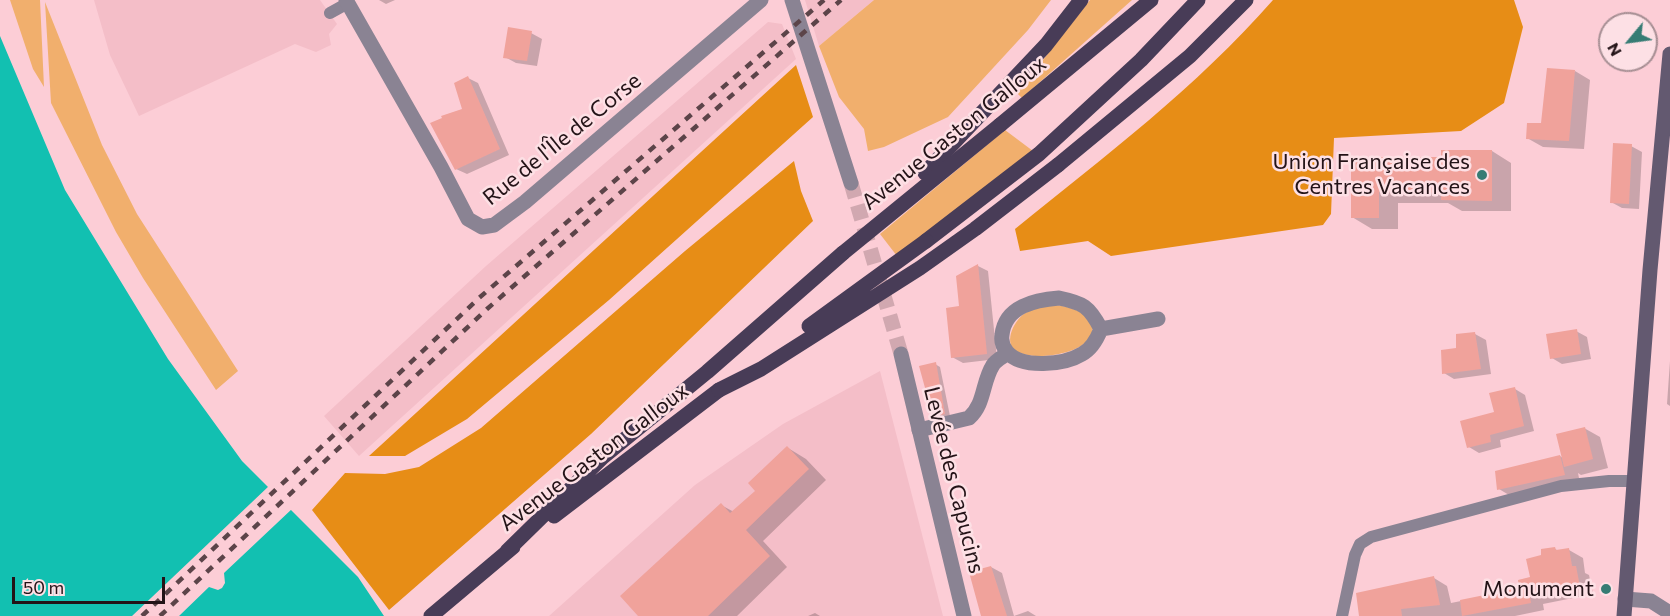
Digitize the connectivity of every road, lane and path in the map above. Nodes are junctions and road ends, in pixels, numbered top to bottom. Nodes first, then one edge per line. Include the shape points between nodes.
1 (761, 0) edge
2 (792, 0) edge
3 (1081, 0) edge
4 (1151, 0) edge
5 (1198, 0) edge
6 (1246, 0) edge
7 (347, 2) edge
8 (330, 13) dead end
9 (1670, 54) edge
10 (851, 183) tunnel mouth
11 (843, 253) junction
12 (1158, 319) dead end
13 (1101, 329) junction
14 (1008, 353) junction
15 (901, 354) tunnel mouth
16 (719, 390) junction
17 (919, 430) junction
18 (1634, 481) junction
19 (507, 551) junction
20 (1625, 599) junction
21 (1670, 613) edge
22 (431, 616) edge
23 (964, 616) edge
24 (1342, 616) edge
25 (1624, 616) edge

1 - 7 street, Rue de l'Île de Corse via 525,202 494,225 482,227 468,219
2 - 10 street
3 - 11 main road, bridge via 1046,45
4 - 11 main road, Avenue Gaston Galloux, bridge
5 - 16 main road, Avenue Gaston Galloux, bridge via 1141,60 1039,154 855,294
6 - 16 main road, bridge via 1190,56 975,230 761,369
7 - 8 lane
9 - 18 main road
11 - 19 main road, Avenue Gaston Galloux via 603,457
12 - 13 street
13 - 14 street via 1095,343 1083,354 1065,361 1027,362
13 - 14 street via 1093,314 1079,303 1059,298 1037,300 1007,318 1001,341
14 - 17 street via 994,363 976,412 969,418
15 - 17 street, Levée des Capucins
16 - 19 main road, Avenue Gaston Galloux
17 - 23 street, Levée des Capucins
18 - 20 main road
18 - 24 lane via 1561,486 1371,537 1360,544 1355,555
19 - 22 main road
20 - 21 street via 1651,601
20 - 25 main road

